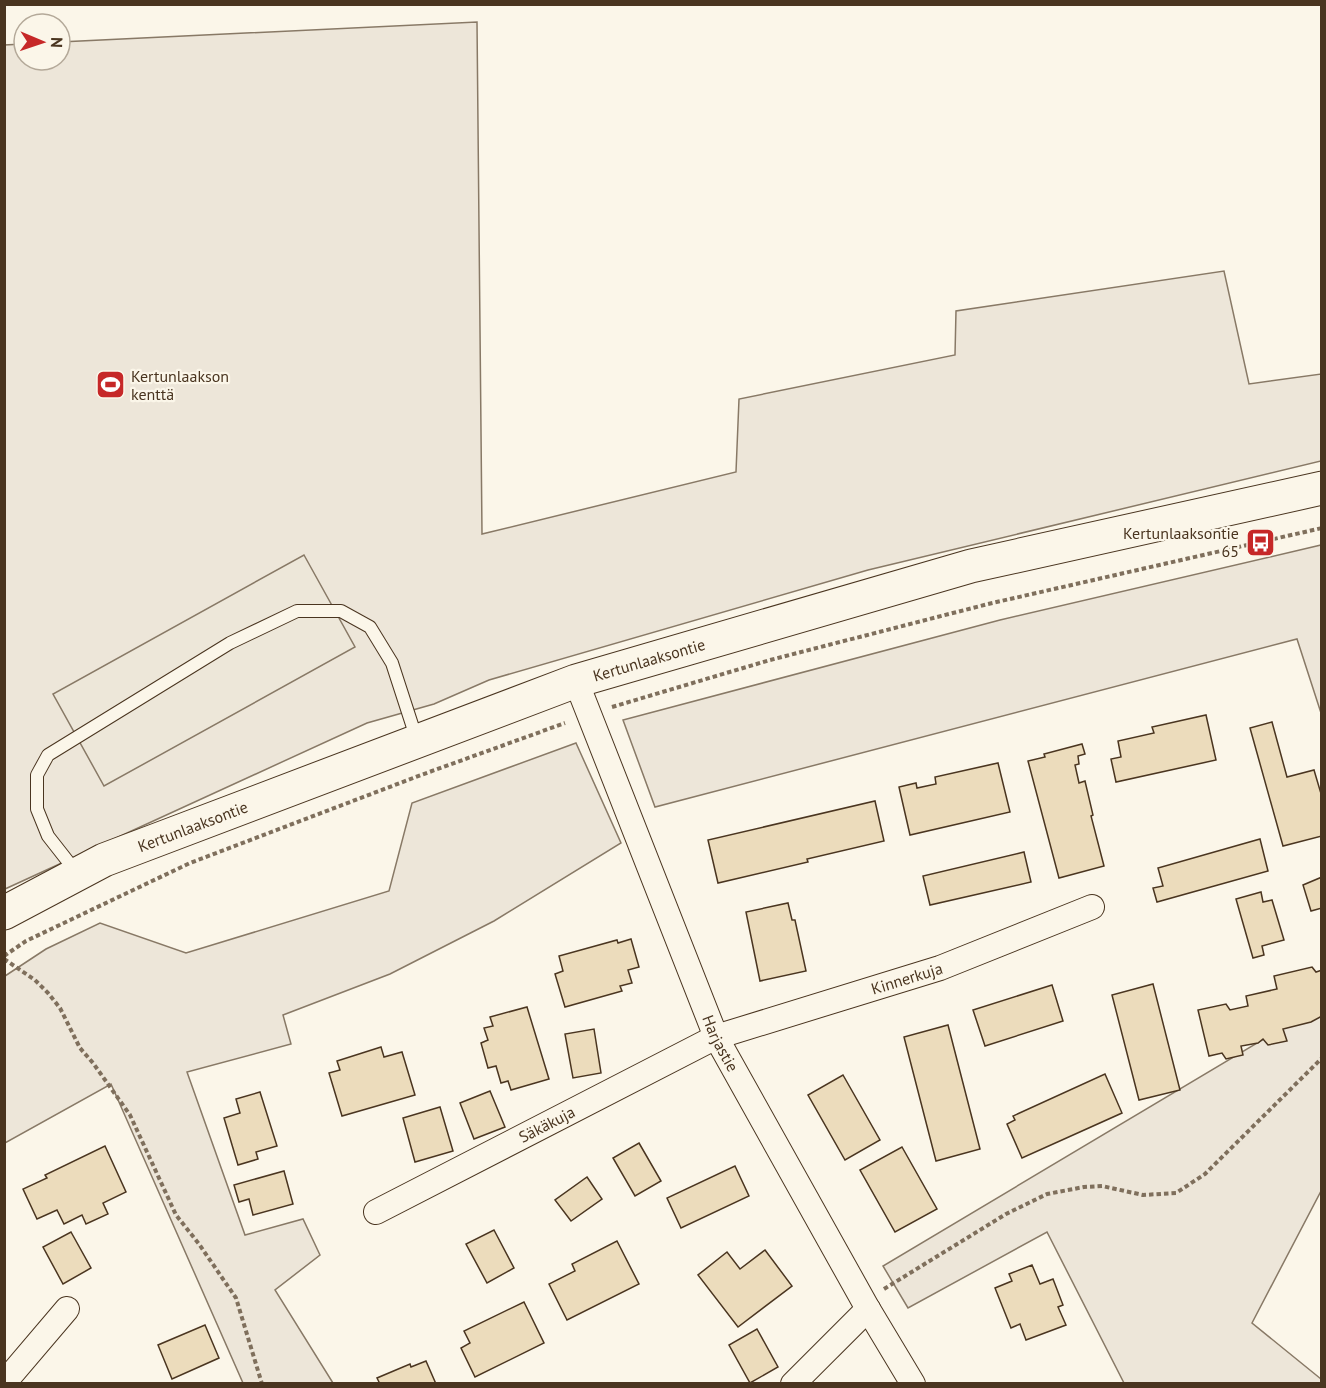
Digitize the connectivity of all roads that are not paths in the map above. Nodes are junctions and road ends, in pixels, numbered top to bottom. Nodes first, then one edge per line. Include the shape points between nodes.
1 (1322, 488) edge
2 (576, 681) junction
3 (417, 741) junction
4 (78, 874) junction
5 (1092, 907) dead end
6 (4, 913) edge
7 (716, 1036) junction
8 (376, 1212) dead end
9 (866, 1306) junction
10 (67, 1309) dead end
11 (4, 1383) edge
12 (793, 1383) edge
13 (913, 1383) edge

1 - 2 street, Kertunlaaksontie via 971,566
2 - 3 street, Kertunlaaksontie
2 - 7 street, Harjastie
3 - 4 street, Kertunlaaksontie via 104,860
3 - 4 lane via 392,663 370,627 341,611 297,611 230,643 48,754 37,775 37,809 48,836
4 - 6 street, Kertunlaaksontie
5 - 7 street, Kinnerkuja via 940,968
7 - 8 street, Säkäkuja
7 - 9 street, Harjastie
9 - 12 street
9 - 13 street, Harjastie
10 - 11 street

